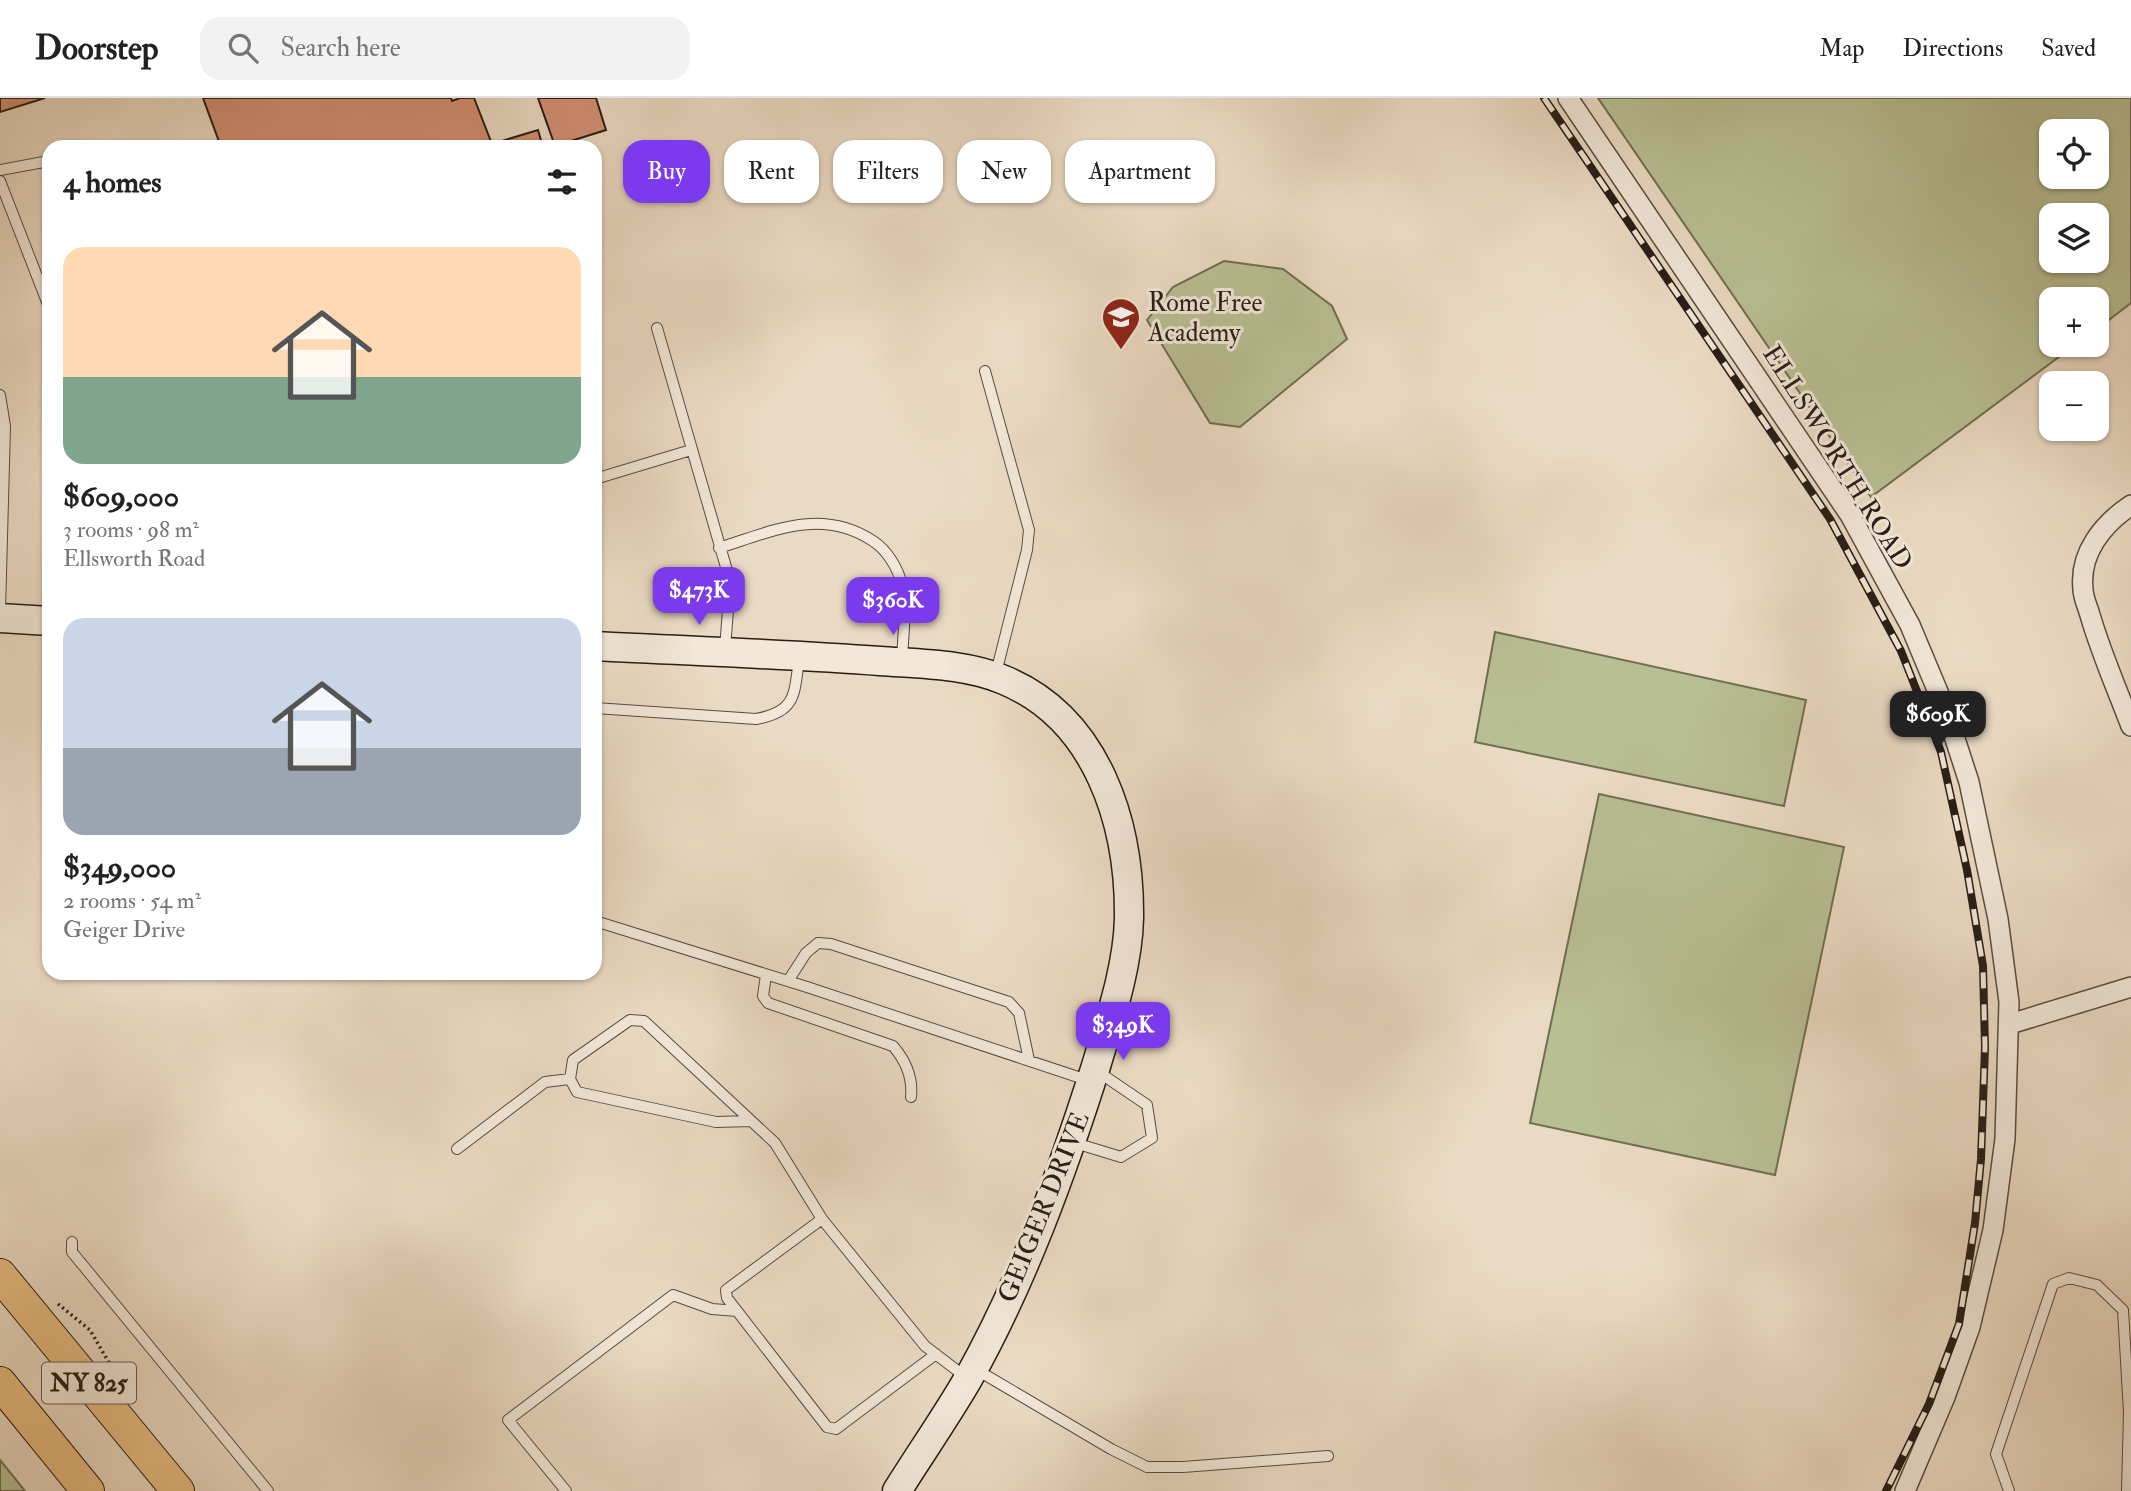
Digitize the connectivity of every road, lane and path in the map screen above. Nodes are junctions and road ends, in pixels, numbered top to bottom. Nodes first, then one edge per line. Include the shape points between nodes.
1 (1568, 98) edge
2 (42, 161) edge
3 (0, 170) edge
4 (0, 181) edge
5 (42, 289) edge
6 (657, 328) dead end
7 (985, 371) dead end
8 (0, 395) edge
9 (691, 450) junction
10 (602, 477) edge
11 (2131, 505) edge
12 (719, 548) junction
13 (0, 611) edge
14 (0, 618) edge
15 (42, 621) edge
16 (602, 646) edge
17 (725, 652) junction
18 (800, 656) junction
19 (902, 663) junction
20 (987, 674) junction
21 (602, 708) edge
22 (2131, 726) edge
23 (602, 922) edge
24 (766, 975) junction
25 (788, 981) junction
26 (2131, 987) edge
27 (2010, 1024) junction
28 (1029, 1060) junction
29 (1093, 1075) junction
30 (570, 1079) junction
31 (911, 1097) dead end
32 (751, 1121) junction
33 (1072, 1142) junction
34 (457, 1149) dead end
35 (822, 1219) junction
36 (72, 1242) dead end
37 (0, 1275) edge
38 (737, 1311) junction
39 (936, 1354) junction
40 (970, 1373) junction
41 (0, 1383) edge
42 (1328, 1456) dead end
43 (88, 1491) edge
44 (178, 1491) edge
45 (268, 1491) edge
46 (566, 1491) edge
47 (897, 1491) edge
48 (1905, 1491) edge
49 (2009, 1491) edge
50 (2127, 1491) edge

1 - 27 street, ELLSWORTH ROAD via 1850,515 1910,625 1969,782 1998,919
2 - 3 lane
4 - 5 lane
6 - 9 lane
7 - 20 lane via 1029,530 1027,550
8 - 13 lane via 5,426
9 - 10 lane
9 - 12 lane
11 - 22 street via 2097,536 2087,558 2082,589
12 - 17 lane via 728,574
12 - 19 lane via 807,523 830,523 856,531 878,545 902,582
14 - 15 street
16 - 17 street, GEIGER DRIVE
17 - 18 street, GEIGER DRIVE
18 - 19 street, GEIGER DRIVE
18 - 21 lane via 791,700 775,716 756,719
19 - 20 street, GEIGER DRIVE
20 - 29 street, GEIGER DRIVE via 1035,697 1071,729 1093,758 1114,804 1127,874 1129,919 1125,956
23 - 24 lane
24 - 25 lane
24 - 31 lane via 768,1003 893,1046 912,1080
25 - 28 lane
25 - 28 lane via 806,953 818,943 831,944 1009,1002 1019,1013
26 - 27 street
27 - 48 street, ELLSWORTH ROAD via 2005,1139 1993,1230 1970,1327
28 - 29 lane
29 - 33 street, GEIGER DRIVE
29 - 33 lane via 1147,1105 1152,1139 1121,1157
30 - 32 lane via 577,1092 596,1097 716,1122
30 - 32 lane via 573,1060 629,1020 644,1021
30 - 34 lane via 545,1082
32 - 35 lane via 775,1143
33 - 40 street, GEIGER DRIVE via 1012,1290
35 - 38 lane via 726,1290
35 - 39 lane
36 - 45 lane via 72,1252
37 - 44 main road, NY 825
38 - 39 lane via 827,1427 836,1429
38 - 46 lane via 712,1309 673,1295 508,1420
39 - 40 lane
40 - 42 lane via 1147,1467
40 - 47 street, GEIGER DRIVE
41 - 43 main road, NY 825
49 - 50 lane via 1996,1454 2053,1284 2069,1278 2097,1285 2123,1310 2129,1412

